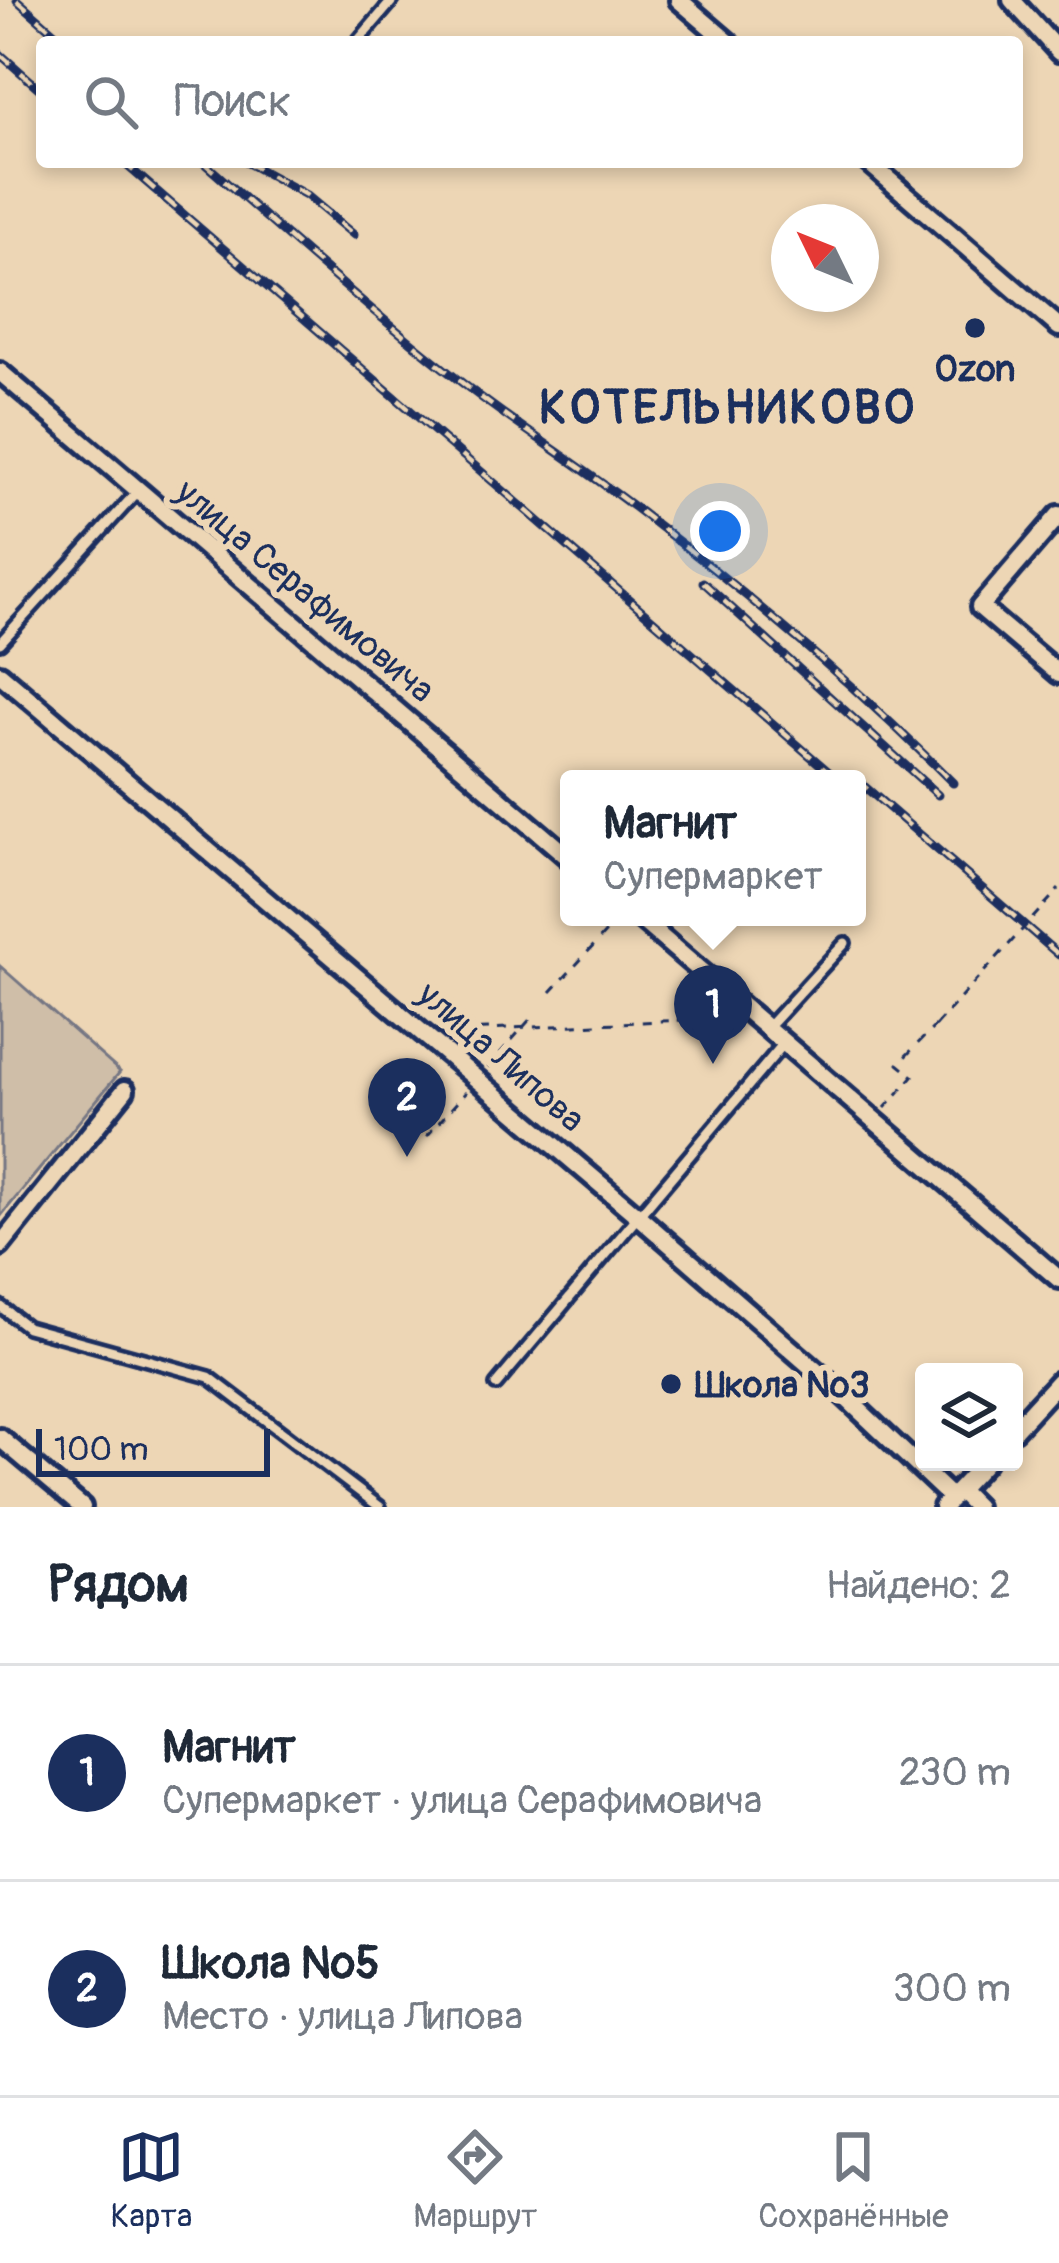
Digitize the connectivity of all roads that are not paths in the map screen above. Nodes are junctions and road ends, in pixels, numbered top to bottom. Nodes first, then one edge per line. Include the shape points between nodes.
1 (393, 0) edge
2 (680, 0) edge
3 (1012, 0) edge
4 (362, 36) edge
5 (721, 36) edge
6 (1059, 52) edge
7 (875, 168) edge
8 (1059, 327) edge
9 (0, 373) edge
10 (138, 490) junction
11 (1059, 515) edge
12 (0, 643) edge
13 (0, 674) edge
14 (1059, 674) edge
15 (560, 850) edge
16 (649, 926) edge
17 (844, 943) dead end
18 (768, 1027) junction
19 (785, 1042) junction
20 (125, 1090) dead end
21 (639, 1217) junction
22 (0, 1246) edge
23 (1059, 1279) edge
24 (0, 1306) edge
25 (1059, 1381) edge
26 (496, 1384) dead end
27 (1023, 1420) edge
28 (0, 1438) edge
29 (976, 1471) edge
30 (951, 1498) edge
31 (82, 1507) edge
32 (380, 1507) edge
33 (976, 1507) edge

1 - 4 lane
2 - 5 street
3 - 6 street
7 - 8 street
9 - 10 street, улица Серафимовича
10 - 12 lane
10 - 15 street, улица Серафимовича
11 - 14 street via 980,607
13 - 21 street, улица Липова
16 - 18 street
17 - 18 lane
18 - 19 street
19 - 21 lane
19 - 23 street
20 - 22 street
21 - 26 lane
21 - 30 street, улица Липова
24 - 32 lane via 27,1327 209,1377
25 - 27 street
28 - 31 street
29 - 30 street
30 - 33 street, улица Липова

